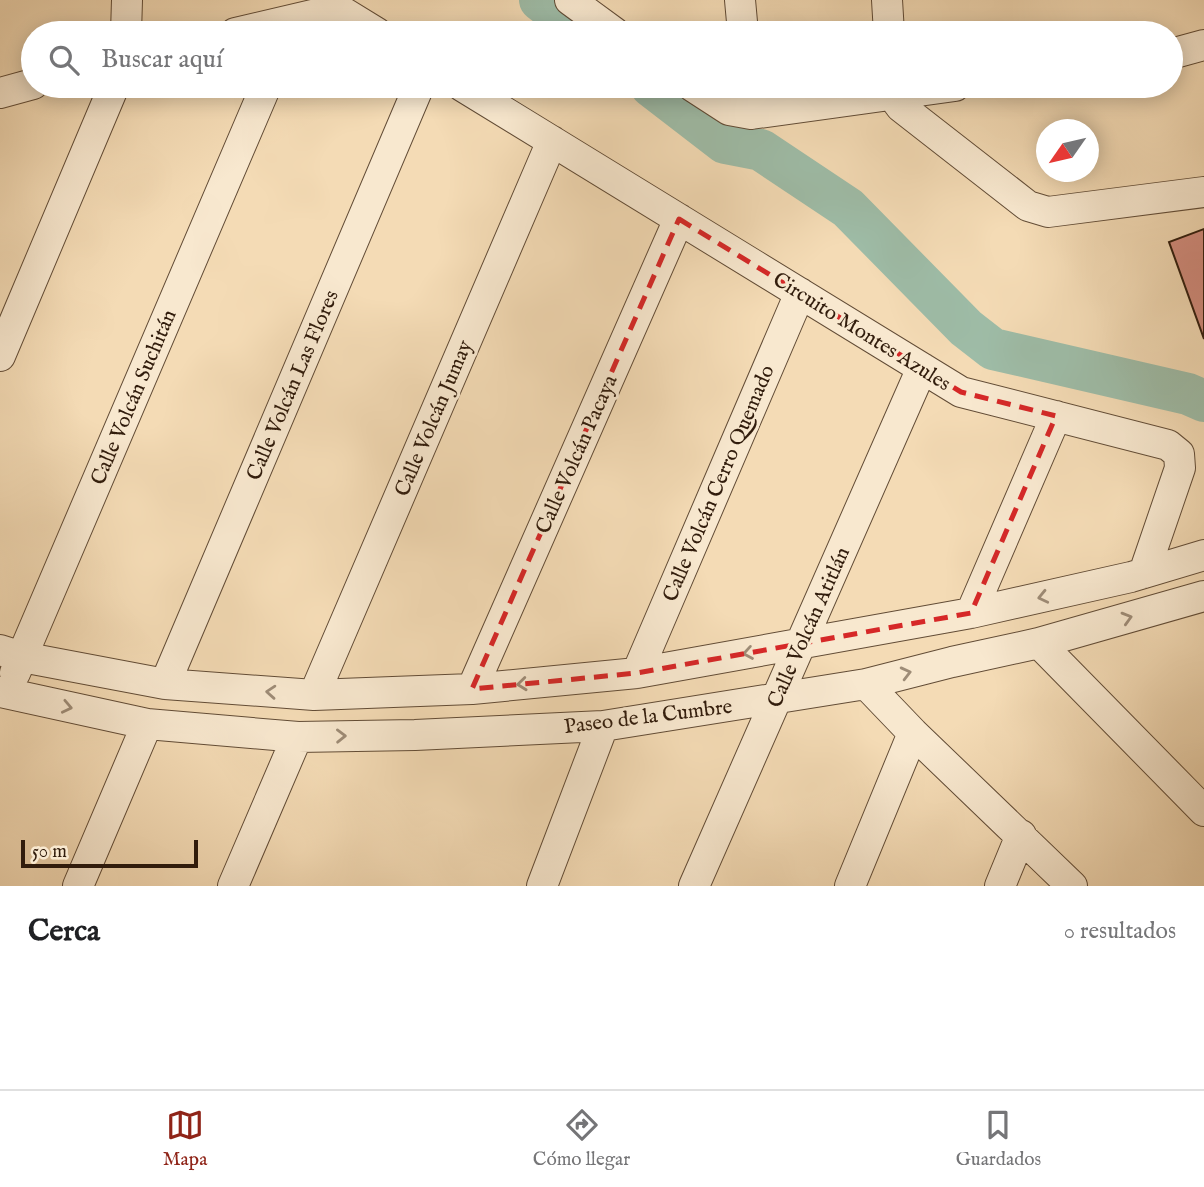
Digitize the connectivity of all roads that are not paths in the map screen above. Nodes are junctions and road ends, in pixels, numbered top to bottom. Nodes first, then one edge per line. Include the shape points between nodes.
1 (127, 0) edge
2 (740, 0) edge
3 (887, 0) edge
4 (126, 21) edge
5 (306, 21) edge
6 (358, 21) edge
7 (742, 21) edge
8 (888, 21) edge
9 (1204, 45) edge
10 (1183, 51) edge
11 (21, 87) edge
12 (0, 93) edge
13 (109, 98) edge
14 (261, 98) edge
15 (414, 98) edge
16 (482, 98) edge
17 (710, 98) edge
18 (778, 98) edge
19 (896, 98) edge
20 (750, 100) edge
21 (552, 141) junction
22 (1204, 192) edge
23 (679, 219) junction
24 (800, 293) junction
25 (0, 356) edge
26 (922, 368) junction
27 (1056, 416) junction
28 (1204, 555) edge
29 (1144, 573) junction
30 (1201, 601) edge
31 (971, 613) junction
32 (802, 643) junction
33 (1039, 643) junction
34 (11, 653) edge
35 (636, 673) junction
36 (166, 684) junction
37 (866, 684) junction
38 (472, 689) junction
39 (314, 695) junction
40 (2, 698) edge
41 (776, 699) junction
42 (147, 724) junction
43 (603, 726) junction
44 (913, 733) junction
45 (297, 737) junction
46 (1204, 811) edge
47 (1021, 835) junction
48 (78, 886) edge
49 (233, 886) edge
50 (542, 886) edge
51 (694, 886) edge
52 (850, 886) edge
53 (1000, 886) edge
54 (1072, 886) edge

1 - 4 street
2 - 7 street
3 - 8 street
5 - 6 street via 338,9
9 - 10 street
11 - 12 street
13 - 25 street
14 - 34 street, Calle Volcán Suchitán
15 - 36 street, Calle Volcán Las Flores
16 - 21 street, Circuito Montes Azules
17 - 20 street via 729,110
18 - 20 street
19 - 22 street via 901,107 1028,206 1048,212
21 - 23 street, Circuito Montes Azules
21 - 39 street, Calle Volcán Jumay
23 - 24 street, Circuito Montes Azules
23 - 38 street, Calle Volcán Pacaya
24 - 26 street, Circuito Montes Azules
24 - 35 street, Calle Volcán Cerro Quemado
26 - 27 street, Circuito Montes Azules via 961,392
26 - 32 street, Calle Volcán Atitlán
27 - 29 street, Circuito Montes Azules via 1168,445 1179,454 1180,468
27 - 31 street
28 - 29 street
29 -> 31 street
33 -> 30 street, Paseo de la Cumbre
31 - 32 street
32 -> 35 street
32 - 41 street, Calle Volcán Atitlán
37 -> 33 street, Paseo de la Cumbre
33 - 46 street
34 - 36 street
34 - 40 street, Calle Volcán Suchitán
35 -> 38 street
39 -> 36 street
37 - 41 street, Paseo de la Cumbre
37 - 44 street
38 - 39 street
40 -> 42 street, Paseo de la Cumbre
41 - 43 street, Paseo de la Cumbre
41 - 51 street, Calle Volcán Atitlán
42 - 45 street, Paseo de la Cumbre
42 - 48 street
45 -> 43 street, Paseo de la Cumbre
43 - 50 street
44 - 47 street
44 - 52 street
45 - 49 street
47 - 53 street
47 - 54 street

